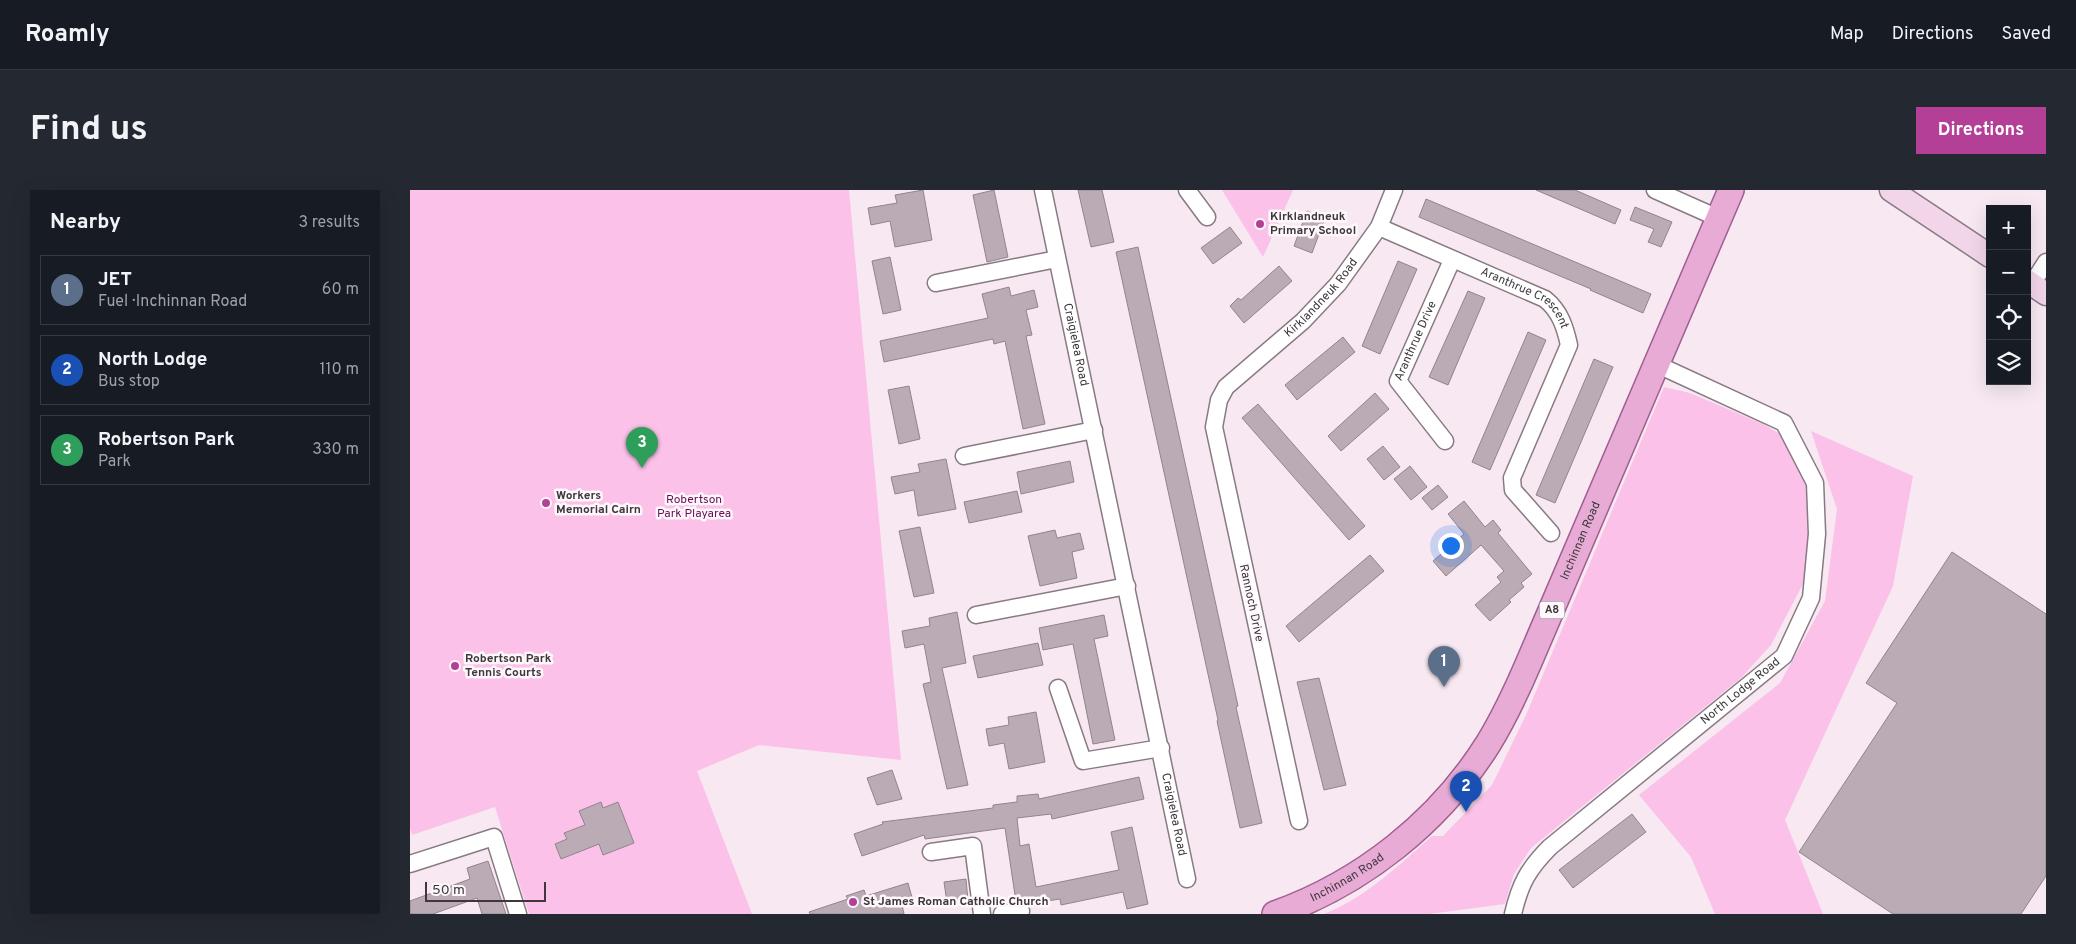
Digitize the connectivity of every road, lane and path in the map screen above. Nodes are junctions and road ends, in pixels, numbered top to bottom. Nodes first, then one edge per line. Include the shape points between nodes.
1 (1043, 190) edge
2 (1187, 190) edge
3 (1394, 190) edge
4 (1655, 190) edge
5 (1731, 190) edge
6 (1891, 190) edge
7 (1207, 217) dead end
8 (1718, 218) junction
9 (1379, 227) junction
10 (1986, 253) edge
11 (1057, 259) junction
12 (1452, 260) junction
13 (2046, 262) edge
14 (936, 283) dead end
15 (2035, 286) edge
16 (1656, 364) junction
17 (1226, 387) joint
18 (1094, 430) junction
19 (1445, 441) dead end
20 (964, 456) dead end
21 (1551, 533) dead end
22 (1127, 586) junction
23 (976, 615) dead end
24 (1058, 688) dead end
25 (1161, 748) junction
26 (1299, 821) dead end
27 (931, 852) dead end
28 (410, 864) edge
29 (1187, 879) dead end
30 (1021, 911) dead end
31 (518, 914) edge
32 (982, 914) edge
33 (1002, 914) edge
34 (1275, 914) edge
35 (1513, 914) edge

1 - 11 street, Craigielea Road
2 - 7 street
3 - 9 street, Kirklandneuk Road
4 - 8 street
5 - 8 main road, Inchinnan Road / A8
6 - 10 street
8 - 16 main road, Inchinnan Road / A8
9 - 12 street, Aranthrue Crescent
9 - 17 street, Kirklandneuk Road via 1365,249 1303,321
11 - 14 street
11 - 18 street, Craigielea Road
12 - 19 street, Aranthrue Drive via 1398,381
12 - 21 street, Aranthrue Crescent via 1545,299 1554,306 1564,323 1569,346 1512,478 1513,490
13 - 15 street
16 - 34 main road, Inchinnan Road / A8 via 1529,662 1487,745 1459,784 1430,816 1388,854 1329,890
16 - 35 street, North Lodge Road via 1784,423 1815,483 1817,534 1811,598 1784,656 1550,847 1533,864
17 - 26 street, Rannoch Drive via 1219,400 1214,427
18 - 20 street
18 - 22 street, Craigielea Road
22 - 23 street
22 - 25 street, Craigielea Road
24 - 25 street via 1084,761
25 - 29 street, Craigielea Road
27 - 32 street via 973,846
28 - 31 street via 494,837
30 - 33 street

